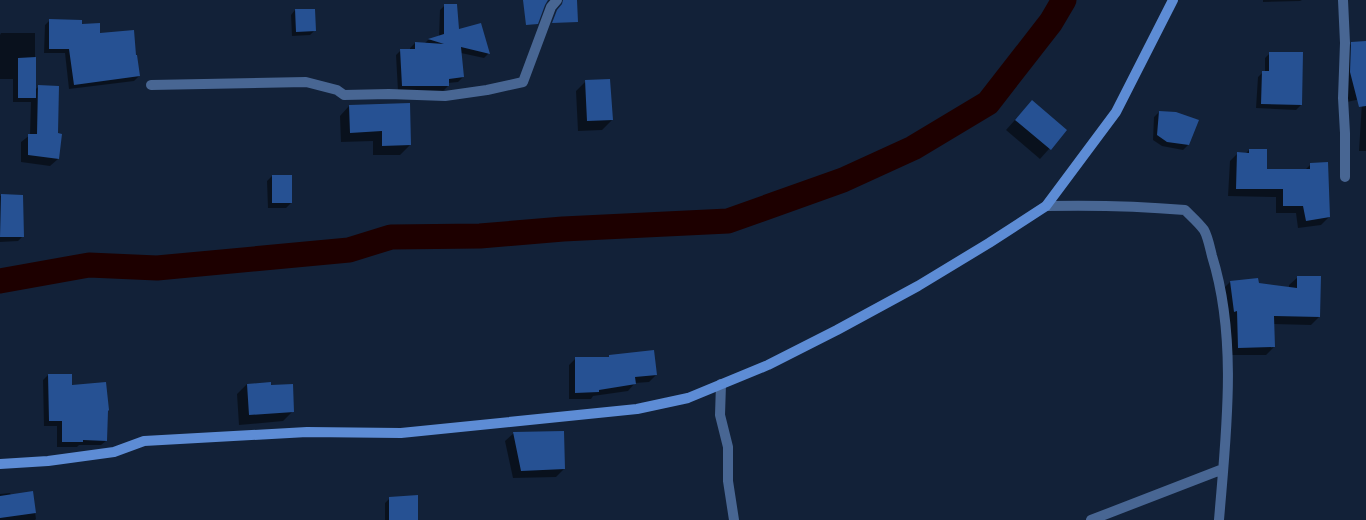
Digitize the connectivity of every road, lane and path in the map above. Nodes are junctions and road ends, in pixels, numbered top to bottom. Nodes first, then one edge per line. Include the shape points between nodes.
1 (557, 0) edge
2 (1172, 0) edge
3 (1343, 0) edge
4 (151, 85) dead end
5 (1345, 177) dead end
6 (1046, 206) junction
7 (721, 384) junction
8 (0, 464) edge
9 (1223, 469) junction
10 (734, 520) edge
11 (1091, 520) edge
12 (1219, 520) edge

1 - 4 street via 551,7 523,82 494,89 444,96 344,95 337,90 306,82
2 - 6 street via 1116,112
3 - 5 street
6 - 7 street via 918,286 768,365
6 - 9 street via 1099,205 1185,210 1204,230 1219,277 1225,314 1227,405
7 - 8 street via 688,398 637,408 401,433 307,432 144,441 114,452 48,461
7 - 10 street via 720,415 728,447 728,481
9 - 11 street
9 - 12 street

